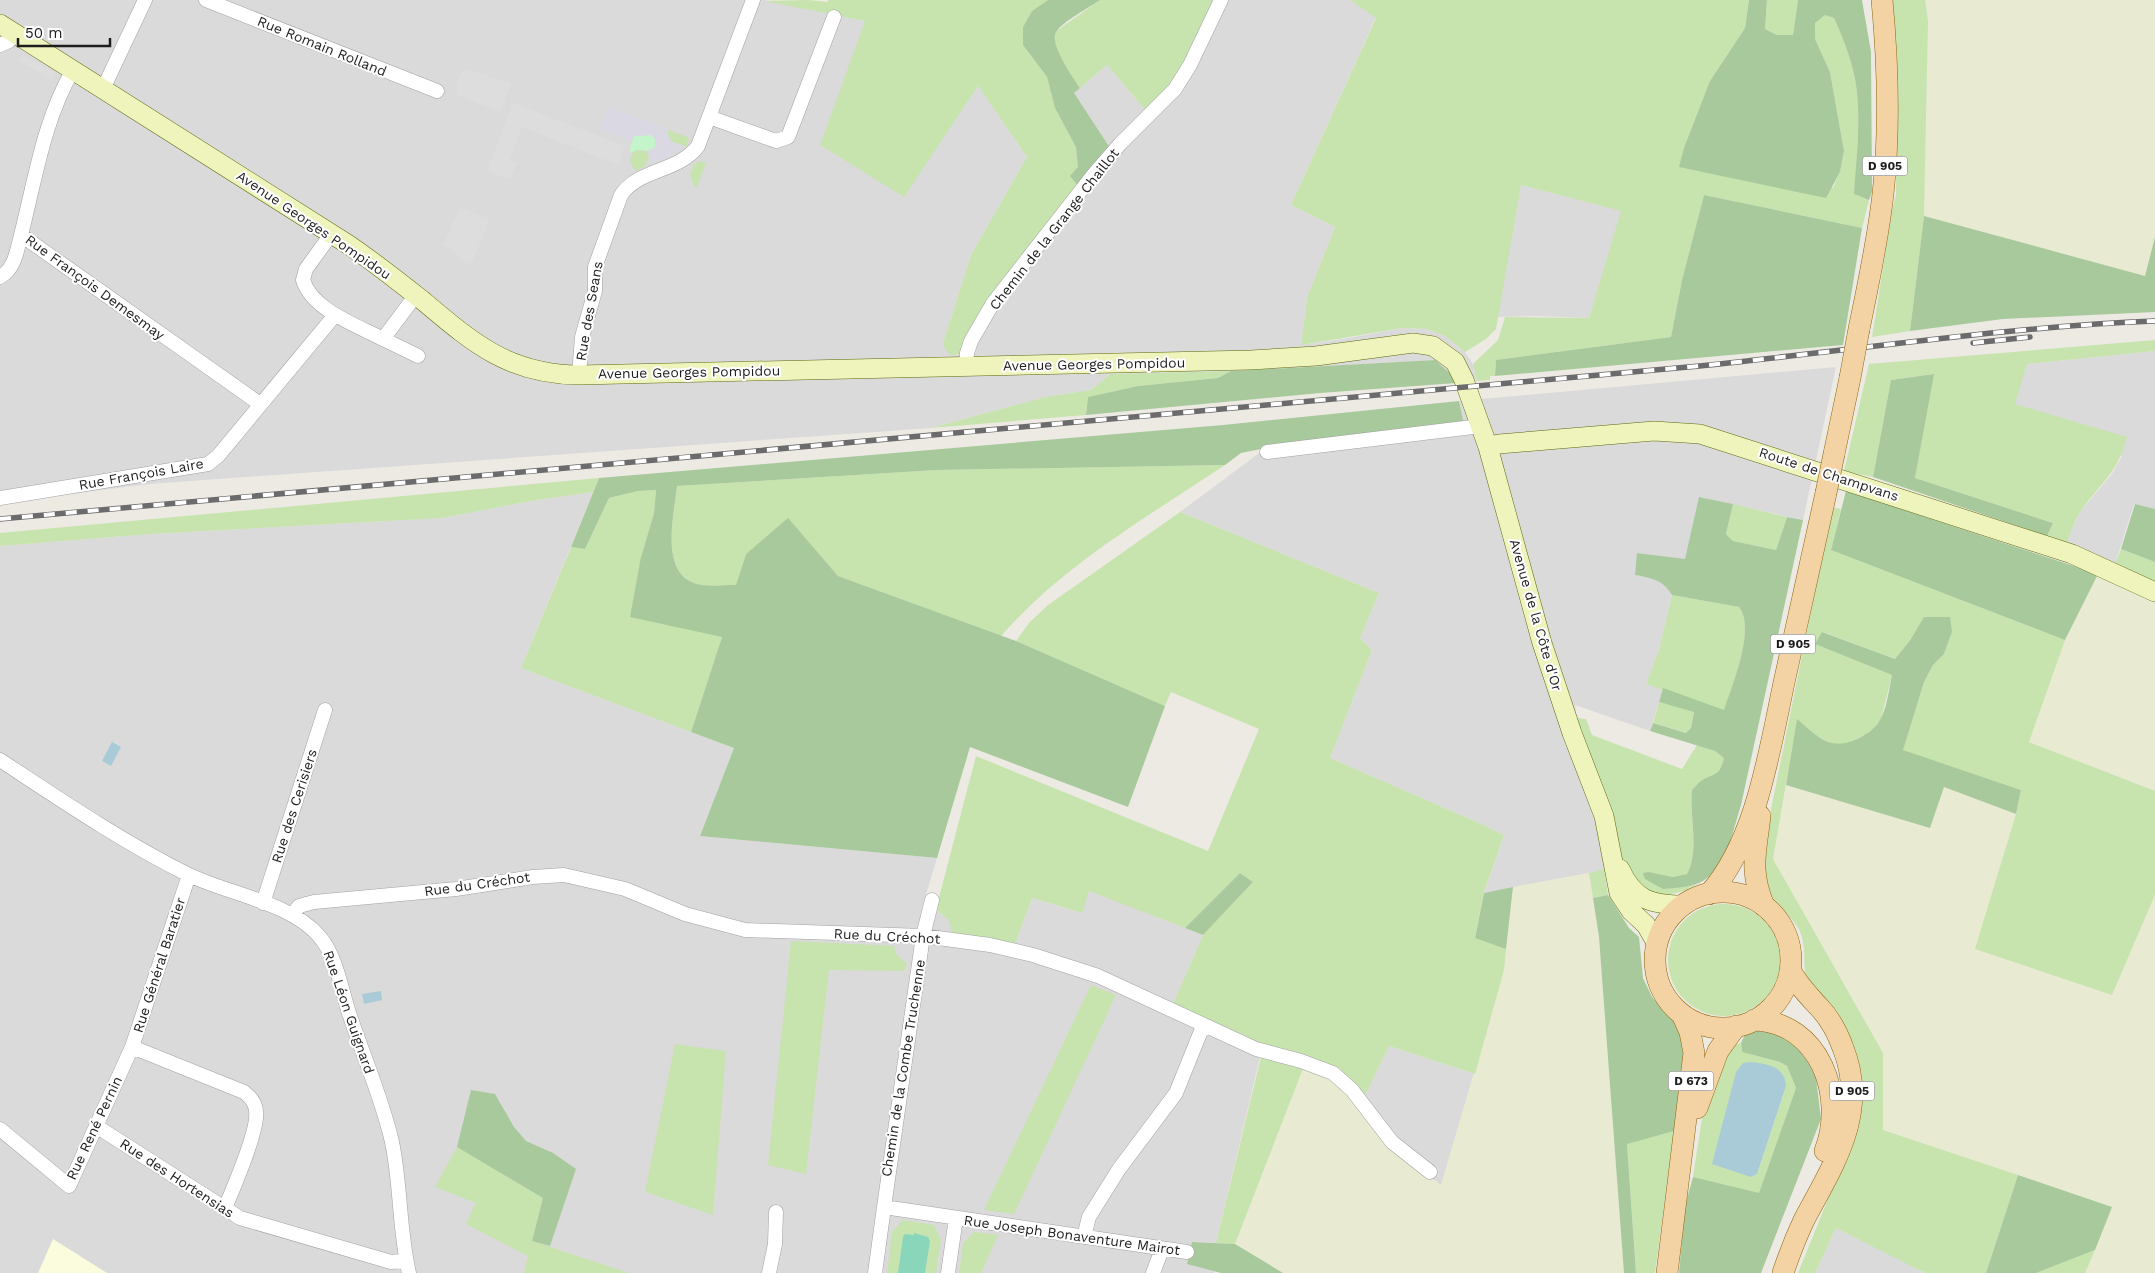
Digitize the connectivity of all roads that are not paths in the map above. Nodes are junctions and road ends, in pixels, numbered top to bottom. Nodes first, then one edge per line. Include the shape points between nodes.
1 (145, 0) edge
2 (206, 0) edge
3 (753, 0) edge
4 (1221, 0) edge
5 (1882, 0) edge
6 (834, 17) dead end
7 (5, 34) edge
8 (73, 70) junction
9 (103, 89) junction
10 (437, 91) dead end
11 (709, 117) junction
12 (332, 233) junction
13 (22, 235) junction
14 (0, 278) edge
15 (416, 295) junction
16 (335, 315) junction
17 (383, 339) junction
18 (418, 356) dead end
19 (966, 366) junction
20 (579, 375) junction
21 (1464, 380) joint
22 (260, 404) junction
23 (1481, 426) junction
24 (1488, 447) junction
25 (1267, 452) dead end
26 (0, 498) edge
27 (2155, 592) edge
28 (325, 710) dead end
29 (0, 760) edge
30 (1759, 796) junction
31 (1611, 850) junction
32 (189, 875) junction
33 (1709, 894) junction
34 (932, 900) dead end
35 (262, 903) junction
36 (1684, 905) junction
37 (1764, 906) junction
38 (293, 914) junction
39 (923, 936) junction
40 (1657, 944) junction
41 (1790, 970) junction
42 (1682, 1014) junction
43 (1745, 1023) junction
44 (1203, 1026) junction
45 (132, 1047) junction
46 (96, 1126) junction
47 (0, 1130) edge
48 (1683, 1151) junction
49 (1430, 1172) dead end
50 (884, 1207) junction
51 (225, 1208) junction
52 (776, 1212) dead end
53 (956, 1218) junction
54 (1804, 1220) junction
55 (1084, 1237) junction
56 (1162, 1249) junction
57 (1187, 1252) dead end
58 (408, 1267) edge
59 (769, 1273) edge
60 (875, 1273) edge
61 (948, 1273) edge
62 (1153, 1273) edge
63 (1667, 1273) edge
64 (1783, 1273) edge

1 - 9 street
2 - 10 street, Rue Romain Rolland
3 - 11 street, Rue des Seans
4 - 19 street, Chemin de la Grange Chaillot via 1175,89 1094,174 994,303 971,341
5 - 30 main road, D 905, bridge via 1888,108 1883,193 1850,378
6 - 11 street via 788,137 776,141
7 - 8 main road, Avenue Georges Pompidou
8 - 9 main road, Avenue Georges Pompidou
8 - 13 street, Rue François Demesmay via 46,136
9 - 12 main road, Avenue Georges Pompidou
11 - 20 street, Rue des Seans via 691,155 635,182 621,195 595,267 595,291 582,337
12 - 15 main road, Avenue Georges Pompidou
12 - 16 street via 306,269 303,280 309,293
13 - 14 street via 12,265
13 - 22 street, Rue François Demesmay
15 - 17 street
15 - 20 main road, Avenue Georges Pompidou via 465,336 494,354 538,371
16 - 17 street
16 - 22 street, Rue François Laire
17 - 18 street
19 - 20 main road, Avenue Georges Pompidou
19 - 21 main road, Avenue Georges Pompidou via 1275,359 1413,343 1441,350 1455,362
21 - 23 main road, Avenue de la Côte d'Or
22 - 26 street, Rue François Laire via 208,464
23 - 24 main road, Avenue de la Côte d'Or
23 - 25 street
24 - 27 main road, Route de Champvans via 1654,431 1700,434 2072,554
24 - 31 main road, Avenue de la Côte d'Or via 1542,643 1604,816
28 - 35 street, Rue des Cerisiers
29 - 32 street, Rue Léon Guignard via 121,840
30 - 33 main road, D 905 via 1733,861
30 - 37 main road, D 905 via 1754,867
31 - 36 main road, Avenue de la Côte d'Or via 1635,893 1651,902
31 - 40 main road, Avenue de la Côte d'Or via 1619,892
32 - 35 street, Rue Léon Guignard
32 - 45 street, Rue Général Baratier
33 - 36 main road
33 - 37 main road via 1744,895
34 - 39 street, Chemin de la Combe Truchenne
35 - 38 street, Rue Léon Guignard
36 - 40 main road via 1664,926
37 - 41 main road via 1783,928 1790,948
38 - 39 street, Rue du Créchot via 299,906 314,902 456,889 554,875 582,878 625,890 685,914 745,930
38 - 58 street, Rue Léon Guignard via 315,932 328,951 388,1125
39 - 44 street, Rue du Créchot via 990,945 1033,955 1098,976
39 - 50 street, Chemin de la Combe Truchenne
40 - 42 main road via 1658,977 1667,997
41 - 43 main road via 1781,996 1769,1010
41 - 54 main road, D 905 via 1805,994 1819,1006 1832,1025 1852,1078 1852,1112 1844,1139
42 - 43 main road via 1708,1026
42 - 48 main road, D 673 via 1694,1053
43 - 48 main road, D 673 via 1718,1051
43 - 54 main road, D 905 via 1777,1024 1801,1037 1819,1058 1831,1088 1833,1124 1807,1200
44 - 49 street, Rue du Créchot via 1256,1049 1333,1074 1352,1090 1392,1142
44 - 55 street via 1176,1093 1114,1177 1089,1217
45 - 46 street, Rue René Pernin
45 - 51 street, Rue Général Baratier via 244,1092 253,1100 257,1118 238,1180
46 - 47 street, Rue René Pernin via 69,1186
46 - 51 street, Rue des Hortensias
48 - 63 main road, D 673
50 - 53 street, Rue Joseph Bonaventure Mairot
50 - 60 street, Chemin de la Combe Truchenne
51 - 58 street, Rue des Hortensias via 240,1218
52 - 59 street via 776,1244
53 - 55 street, Rue Joseph Bonaventure Mairot
53 - 61 street
54 - 64 main road, D 905
55 - 56 street, Rue Joseph Bonaventure Mairot
56 - 57 street, Rue Joseph Bonaventure Mairot
56 - 62 street

